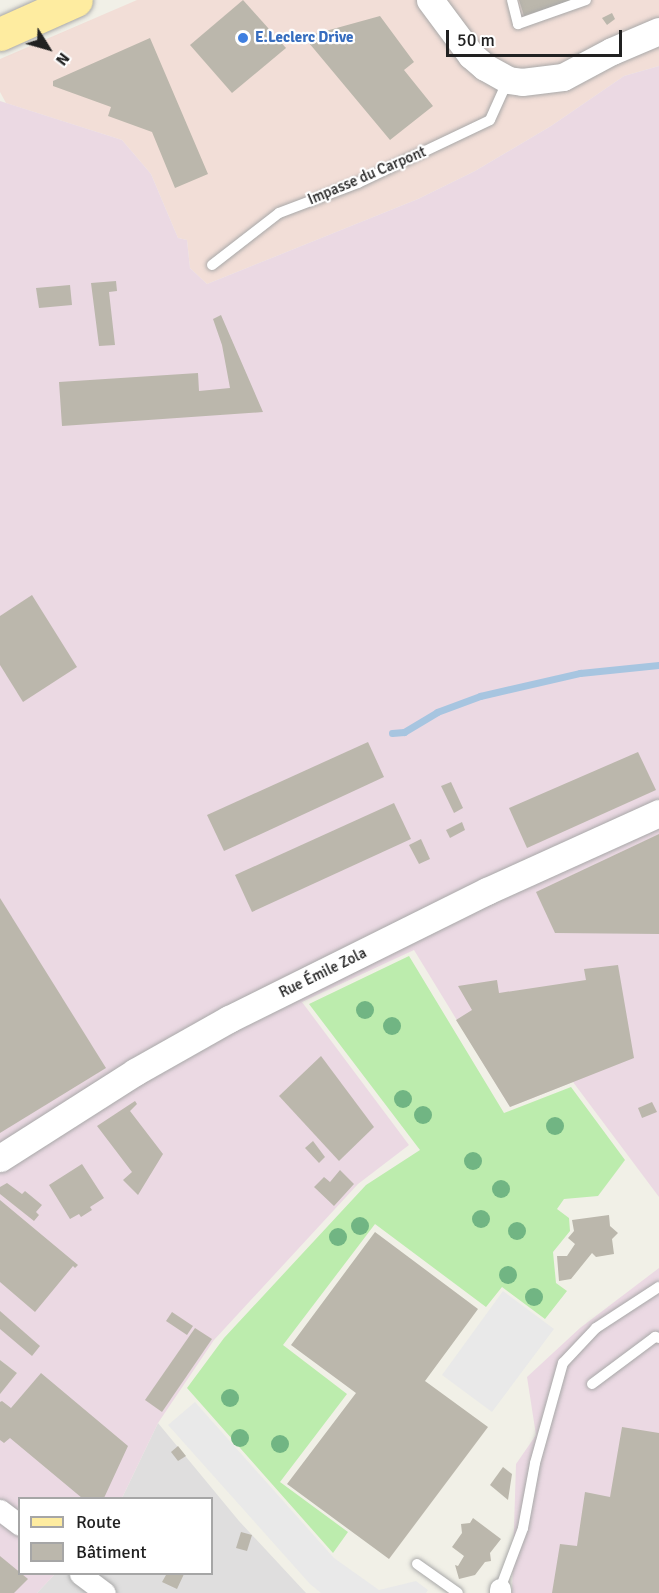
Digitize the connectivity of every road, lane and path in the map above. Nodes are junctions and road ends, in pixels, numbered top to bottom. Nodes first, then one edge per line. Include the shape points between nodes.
1 (76, 0) edge
2 (430, 0) edge
3 (512, 0) edge
4 (586, 0) edge
5 (659, 31) edge
6 (0, 34) edge
7 (508, 80) junction
8 (212, 265) dead end
9 (659, 813) edge
10 (0, 1158) edge
11 (659, 1287) edge
12 (659, 1338) edge
13 (592, 1384) dead end
14 (0, 1510) edge
15 (18, 1524) edge
16 (417, 1564) dead end
17 (81, 1575) edge
18 (500, 1591) edge
19 (105, 1593) edge
20 (458, 1593) edge

1 - 6 main road
2 - 7 street via 471,55
3 - 4 lane via 518,24
5 - 7 street via 563,78 543,82
7 - 8 lane, Impasse du Carpont via 490,120 358,183 279,213
9 - 10 street, Rue Émile Zola via 487,891 230,1019 135,1072
11 - 18 lane via 596,1328 563,1363 535,1463 524,1528
12 - 13 lane via 655,1337
14 - 15 street
16 - 20 lane
17 - 19 street

